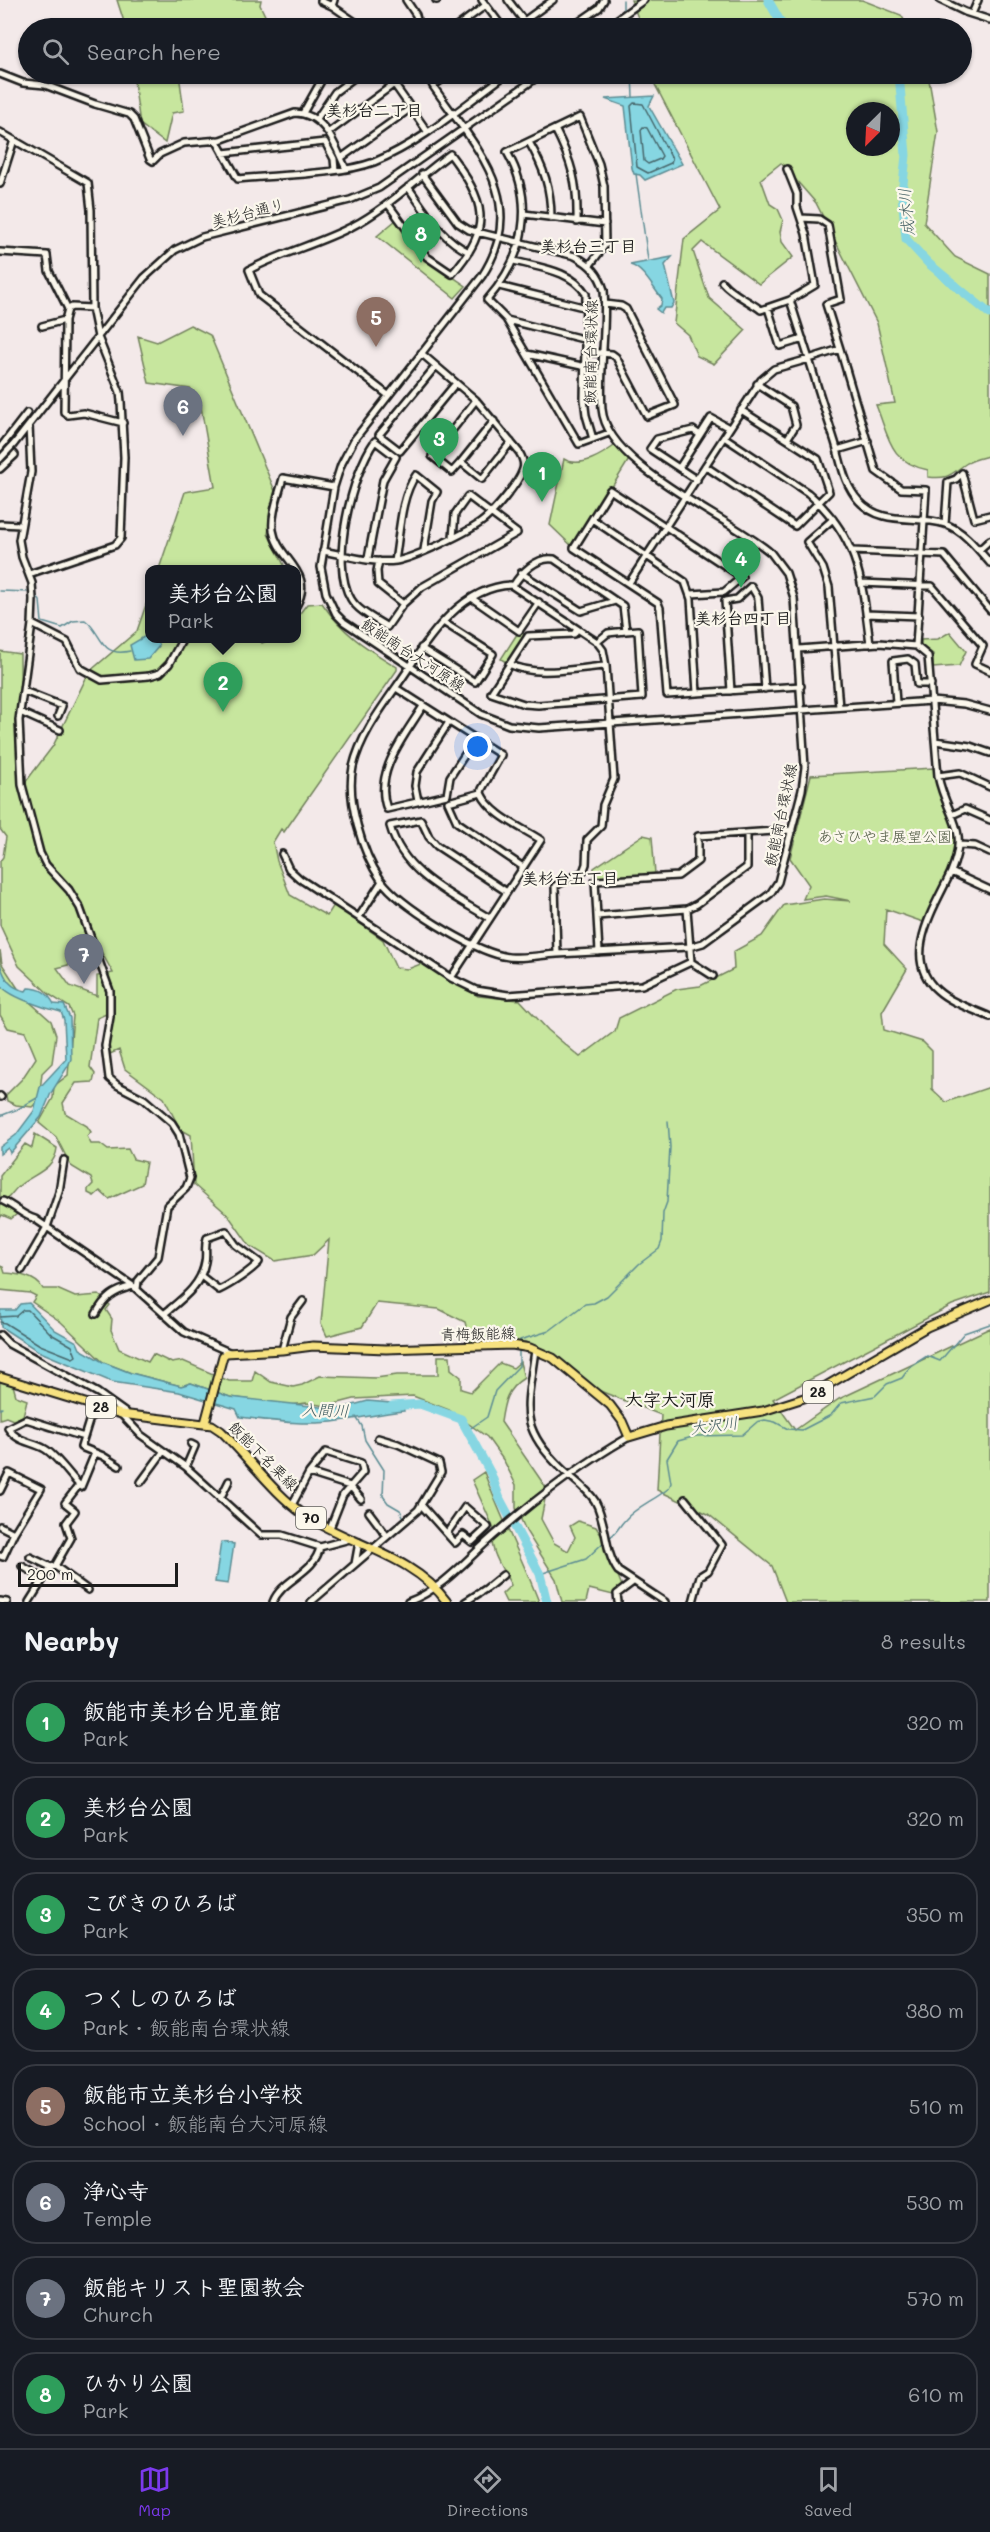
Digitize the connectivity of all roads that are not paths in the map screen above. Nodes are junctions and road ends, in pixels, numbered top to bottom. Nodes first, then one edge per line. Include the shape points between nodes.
1 (406, 0) edge
2 (508, 0) edge
3 (553, 0) edge
4 (604, 0) edge
5 (644, 0) edge
6 (940, 0) edge
7 (978, 0) edge
8 (321, 1) edge
9 (333, 3) edge
10 (484, 3) edge
11 (972, 14) junction
12 (351, 18) edge
13 (417, 18) edge
14 (467, 18) edge
15 (495, 18) edge
16 (522, 18) edge
17 (528, 18) edge
18 (584, 18) edge
19 (620, 18) edge
20 (990, 20) edge
21 (0, 74) edge
22 (18, 81) edge
23 (34, 84) edge
24 (319, 84) edge
25 (346, 84) edge
26 (394, 84) joint
27 (435, 84) edge
28 (493, 84) edge
29 (528, 84) edge
30 (432, 86) joint
31 (411, 108) junction
32 (303, 113) junction
33 (452, 114) junction
34 (316, 120) junction
35 (555, 129) junction
36 (463, 130) junction
37 (427, 131) junction
38 (0, 132) edge
39 (330, 132) junction
40 (14, 140) junction
41 (216, 140) junction
42 (529, 142) junction
43 (223, 153) junction
44 (341, 158) junction
45 (346, 169) junction
46 (787, 169) dead end
47 (335, 170) junction
48 (422, 174) junction
49 (0, 184) edge
50 (408, 187) junction
51 (388, 204) junction
52 (524, 214) junction
53 (551, 218) junction
54 (801, 218) junction
55 (577, 222) junction
56 (605, 224) junction
57 (477, 234) junction
58 (500, 239) junction
59 (519, 243) junction
60 (0, 252) edge
61 (469, 252) junction
62 (514, 261) junction
63 (591, 265) junction
64 (722, 282) dead end
65 (499, 286) junction
66 (790, 300) junction
67 (605, 304) junction
68 (92, 308) junction
69 (587, 308) junction
70 (768, 308) junction
71 (68, 309) junction
72 (65, 320) junction
73 (506, 320) junction
74 (42, 326) dead end
75 (98, 337) junction
76 (803, 339) junction
77 (587, 340) junction
78 (840, 349) junction
79 (587, 352) junction
80 (421, 353) junction
81 (604, 353) junction
82 (527, 354) junction
83 (809, 358) junction
84 (436, 366) junction
85 (585, 367) junction
86 (66, 378) junction
87 (456, 383) junction
88 (757, 384) junction
89 (388, 395) junction
90 (476, 400) junction
91 (741, 410) junction
92 (27, 413) dead end
93 (494, 421) junction
94 (123, 423) junction
95 (29, 425) junction
96 (729, 428) junction
97 (609, 433) junction
98 (700, 435) junction
99 (724, 437) junction
100 (593, 439) junction
101 (787, 439) junction
102 (868, 441) junction
103 (511, 442) junction
104 (1, 446) edge
105 (837, 450) junction
106 (0, 459) edge
107 (461, 462) junction
108 (705, 466) junction
109 (679, 468) junction
110 (0, 469) edge
111 (696, 480) junction
112 (334, 488) junction
113 (686, 496) junction
114 (819, 502) junction
115 (491, 513) junction
116 (990, 515) edge
117 (592, 519) junction
118 (833, 519) junction
119 (924, 521) junction
120 (0, 524) edge
121 (20, 525) junction
122 (945, 525) junction
123 (666, 527) junction
124 (453, 537) junction
125 (990, 540) edge
126 (424, 550) junction
127 (979, 550) junction
128 (323, 551) junction
129 (853, 551) junction
130 (922, 554) junction
131 (342, 555) junction
132 (647, 556) junction
133 (368, 558) junction
134 (379, 561) junction
135 (395, 561) junction
136 (990, 563) edge
137 (293, 565) edge
138 (521, 573) junction
139 (29, 574) junction
140 (301, 578) edge
141 (629, 583) junction
142 (861, 583) junction
143 (513, 586) junction
144 (921, 586) junction
145 (691, 594) junction
146 (301, 596) edge
147 (473, 599) junction
148 (615, 600) junction
149 (538, 602) junction
150 (988, 602) edge
151 (403, 604) junction
152 (990, 610) edge
153 (866, 614) junction
154 (919, 616) junction
155 (443, 622) junction
156 (32, 624) junction
157 (577, 629) junction
158 (626, 631) junction
159 (597, 642) junction
160 (181, 643) edge
161 (870, 644) junction
162 (834, 646) junction
163 (916, 646) junction
164 (421, 648) junction
165 (799, 649) junction
166 (509, 664) junction
167 (606, 666) junction
168 (410, 667) junction
169 (990, 671) edge
170 (931, 684) junction
171 (801, 686) junction
172 (396, 688) junction
173 (765, 689) junction
174 (24, 691) junction
175 (731, 691) junction
176 (697, 693) junction
177 (608, 700) junction
178 (932, 701) junction
179 (896, 703) junction
180 (423, 706) junction
181 (839, 707) junction
182 (802, 710) junction
183 (990, 711) edge
184 (20, 712) junction
185 (58, 716) dead end
186 (449, 722) junction
187 (610, 724) junction
188 (60, 730) dead end
189 (475, 739) junction
190 (935, 741) junction
191 (990, 753) edge
192 (938, 776) junction
193 (990, 787) edge
194 (481, 793) junction
195 (418, 801) junction
196 (952, 815) junction
197 (990, 820) edge
198 (792, 830) junction
199 (747, 833) junction
200 (960, 845) junction
201 (990, 853) edge
202 (282, 854) dead end
203 (523, 867) junction
204 (951, 872) junction
205 (381, 881) junction
206 (990, 890) edge
207 (507, 892) junction
208 (687, 909) junction
209 (597, 916) junction
210 (359, 917) junction
211 (489, 918) junction
212 (472, 945) junction
213 (689, 947) junction
214 (599, 952) junction
215 (557, 954) junction
216 (691, 962) junction
217 (713, 976) dead end
218 (451, 978) junction
219 (990, 1017) edge
220 (113, 1082) junction
221 (114, 1089) dead end
222 (64, 1160) dead end
223 (3, 1201) dead end
224 (46, 1227) junction
225 (22, 1270) dead end
226 (201, 1276) junction
227 (135, 1287) junction
228 (990, 1300) edge
229 (303, 1301) dead end
230 (96, 1314) dead end
231 (164, 1314) junction
232 (0, 1335) edge
233 (282, 1350) junction
234 (535, 1350) junction
235 (230, 1353) junction
236 (0, 1377) edge
237 (94, 1405) junction
238 (124, 1414) junction
239 (205, 1423) junction
240 (84, 1437) junction
241 (629, 1437) junction
242 (378, 1438) dead end
243 (191, 1444) dead end
244 (163, 1452) junction
245 (95, 1453) junction
246 (119, 1466) dead end
247 (186, 1467) junction
248 (309, 1473) junction
249 (569, 1475) junction
250 (229, 1481) dead end
251 (141, 1482) dead end
252 (79, 1485) junction
253 (350, 1486) junction
254 (0, 1491) edge
255 (220, 1499) junction
256 (361, 1499) dead end
257 (685, 1499) dead end
258 (292, 1505) junction
259 (422, 1506) junction
260 (369, 1512) dead end
261 (0, 1526) edge
262 (330, 1527) junction
263 (14, 1533) junction
264 (447, 1533) junction
265 (387, 1536) junction
266 (355, 1540) junction
267 (320, 1547) junction
268 (373, 1549) junction
269 (0, 1556) edge
270 (30, 1557) dead end
271 (356, 1564) junction
272 (22, 1566) dead end
273 (53, 1567) junction
274 (503, 1575) dead end
275 (43, 1578) junction
276 (633, 1582) junction
277 (436, 1589) junction
278 (88, 1590) dead end
279 (28, 1602) edge
280 (273, 1602) edge
281 (311, 1602) edge
282 (408, 1602) edge
283 (447, 1602) edge
284 (465, 1602) edge
285 (618, 1602) edge
286 (665, 1602) edge
287 (693, 1602) edge

1 - 13 street
2 - 16 street
3 - 17 street
4 - 18 street
5 - 19 street
6 - 11 street
7 - 11 street
8 - 9 street
9 - 12 street
10 - 14 street
10 - 15 street
11 - 20 street
21 - 22 street
23 - 41 street via 129,114 153,161 184,143
24 - 32 street
25 - 34 street via 335,92
26 - 31 street
26 - 39 street
27 - 30 street
28 - 33 street
29 - 36 street, 美杉台通り
30 - 33 street, 飯能南台大河原線
31 - 37 street
31 - 44 street
32 - 34 street
32 - 41 street
33 - 36 street, 飯能南台大河原線
33 - 37 street
34 - 39 street
35 - 42 street
35 - 55 street via 575,175
35 - 56 street via 580,117 599,164
36 - 58 street, 飯能南台大河原線 via 497,186 502,218
36 - 75 street, 美杉台通り via 395,179 367,194 186,243 151,271
37 - 45 street via 401,149
38 - 40 street
39 - 44 street
40 - 49 street
40 - 68 street via 88,183
41 - 43 street
42 - 52 street via 507,152 521,182
42 - 53 street via 546,177
43 - 47 street via 238,179
43 - 47 street via 325,142
44 - 45 street
45 - 47 street
46 - 54 street
48 - 50 street
48 - 57 street via 458,223
48 - 57 street via 450,154 476,191 480,204
50 - 51 street
50 - 61 street via 441,233
51 - 61 street via 438,267 452,274
51 - 89 street via 352,227 249,270 259,295
52 - 53 street
52 - 59 street
53 - 55 street
54 - 66 street via 815,285
54 - 78 street via 819,219 828,225 841,300 826,304
55 - 56 street
56 - 63 street via 606,245
57 - 58 street
57 - 61 street
58 - 59 street
58 - 80 street, 飯能南台大河原線 via 482,276
59 - 62 street
59 - 63 street via 575,256
60 - 71 street via 47,255 49,271
62 - 65 street
62 - 69 street via 571,276 586,294
63 - 67 street, 飯能南台環状線 via 602,282
64 - 70 street via 732,293 761,310
65 - 69 street
65 - 73 street via 487,300
66 - 70 street
66 - 76 street
67 - 81 street, 飯能南台環状線
67 - 81 street via 626,309 675,405 647,416 616,357
68 - 71 street
68 - 75 street
69 - 77 street
70 - 76 street via 780,346
71 - 72 street
72 - 74 street
72 - 86 street
73 - 77 street
73 - 82 street
75 - 86 street, 美杉台通り
75 - 94 street via 120,392
76 - 83 street
77 - 79 street
78 - 83 street
78 - 102 street
79 - 81 street
79 - 85 street
80 - 84 street
80 - 89 street, 飯能南台大河原線
81 - 97 street, 飯能南台環状線 via 602,408
82 - 85 street
82 - 100 street via 579,444
83 - 88 street via 774,369
83 - 105 street
84 - 87 street
84 - 87 street via 380,435 400,451
85 - 100 street via 585,407
86 - 94 street via 64,412
86 - 95 street, 美杉台通り
87 - 90 street
88 - 91 street
88 - 101 street via 790,406 796,425
89 - 112 street, 飯能南台大河原線 via 354,440
90 - 93 street
90 - 107 street via 432,456 452,472
91 - 96 street
91 - 101 street
92 - 104 street
93 - 103 street
93 - 107 street
94 - 139 street via 123,523 119,542
95 - 106 street, 美杉台通り, bridge
95 - 121 street via 31,472
96 - 98 street via 711,418
96 - 99 street
97 - 100 street
97 - 113 street, 飯能南台環状線 via 636,464
98 - 109 street
98 - 109 street via 693,430 657,438 650,449
99 - 108 street
99 - 114 street
101 - 114 street via 818,459 829,492
102 - 105 street
102 - 119 street via 876,471 901,489 926,490
103 - 107 street via 482,478
103 - 115 street via 521,455 522,471
104 - 110 street via 15,455
105 - 119 street via 849,487 864,506 885,517
108 - 111 street
108 - 114 street via 795,526
109 - 111 street
111 - 113 street
112 - 128 street, 飯能南台大河原線
112 - 137 street via 283,478 273,531
113 - 123 street
113 - 165 street, 飯能南台環状線 via 764,547 778,561 794,597
114 - 118 street
115 - 124 street
115 - 124 street via 468,496 455,514
115 - 151 street via 517,533 422,587
116 - 122 street via 974,519 962,473 948,482
117 - 123 street via 610,490
117 - 132 street
117 - 141 street via 574,548
118 - 129 street
118 - 162 street via 807,542 829,587
119 - 122 street
119 - 130 street
120 - 121 street
121 - 139 street via 20,547
122 - 127 street via 958,530
123 - 132 street
123 - 145 street via 742,577 724,592
124 - 126 street
125 - 127 street
126 - 135 street
126 - 135 street via 437,492 416,475 405,502
127 - 136 street
128 - 131 street
128 - 168 street, 飯能南台大河原線 via 324,585 336,614 357,633
129 - 130 street
129 - 142 street
130 - 144 street
130 - 150 street via 944,555
131 - 133 street
131 - 133 street via 356,480 375,441 396,457 383,480
131 - 151 street via 344,585 357,607 387,627
132 - 141 street
132 - 145 street via 679,577
133 - 134 street
134 - 135 street
134 - 151 street via 378,584
138 - 143 street
138 - 148 street via 581,611
138 - 148 street via 542,560 554,559
139 - 156 street
140 - 146 street
141 - 176 street via 660,608 667,695
142 - 144 street
142 - 153 street
143 - 147 street, 飯能南台環状線 via 500,586
143 - 149 street
144 - 154 street
144 - 169 street via 932,586 983,646 975,664
145 - 176 street
147 - 149 street via 519,631
147 - 155 street, 飯能南台環状線
148 - 158 street via 623,606
149 - 157 street
150 - 152 street
153 - 154 street
153 - 161 street
154 - 163 street
155 - 164 street, 飯能南台環状線
155 - 164 street via 494,654 475,682
156 - 160 street via 67,642 76,663 102,680 160,673
156 - 174 street
157 - 159 street
157 - 166 street via 574,634 528,636
158 - 159 street via 608,633
158 - 177 street via 638,630 642,697
159 - 167 street
161 - 162 street
161 - 163 street
162 - 165 street
162 - 181 street
163 - 170 street via 928,656
164 - 168 street, 飯能南台環状線
165 - 171 street, 飯能南台環状線
166 - 167 street via 538,671
166 - 177 street via 491,693 538,705
167 - 177 street
168 - 172 street, 飯能南台環状線
168 - 187 street, 飯能南台大河原線 via 481,714 509,725 539,728
170 - 178 street
170 - 179 street via 917,684 915,664 908,659 893,660
171 - 173 street
171 - 182 street, 飯能南台環状線
172 - 180 street
172 - 205 street, 飯能南台環状線 via 365,737 352,769 363,846
173 - 175 street
173 - 175 street via 758,598 751,586 737,599 725,601
174 - 184 street
174 - 185 street via 50,705 62,706
175 - 176 street
177 - 187 street
178 - 179 street, 飯能南台大河原線
178 - 183 street, 飯能南台大河原線
178 - 190 street
179 - 181 street, 飯能南台大河原線
180 - 186 street
180 - 195 street via 390,761 383,787 387,810
181 - 182 street, 飯能南台大河原線
182 - 187 street, 飯能南台大河原線
182 - 198 street, 飯能南台環状線 via 805,767
184 - 188 street
184 - 220 street via 22,784 40,853 80,908 110,991 105,1046 107,1073
186 - 189 street
186 - 195 street via 417,772
187 - 215 street via 614,779 602,808 603,822 587,840 583,872 562,881 555,890
189 - 194 street via 501,755
189 - 195 street via 450,777 447,795
190 - 191 street
190 - 192 street
192 - 193 street via 960,773
192 - 196 street
194 - 203 street via 489,806 541,840
194 - 203 street via 448,801 457,822
196 - 197 street via 965,809
196 - 200 street
198 - 199 street
198 - 213 street, 飯能南台環状線 via 782,872 770,894 703,943
199 - 208 street via 748,860 743,872
199 - 209 street via 698,836 698,861 678,876 595,881
200 - 201 street
200 - 204 street
202 - 210 street via 294,874
203 - 207 street
204 - 206 street
204 - 219 street via 921,939 922,968 937,990
205 - 210 street
205 - 212 street, 飯能南台環状線 via 401,900
207 - 211 street
207 - 211 street via 436,846 421,819 390,826 412,867
208 - 209 street
208 - 213 street
209 - 214 street
210 - 218 street
211 - 212 street
212 - 215 street, 飯能南台環状線 via 506,957
212 - 218 street
213 - 214 street, 飯能南台環状線
213 - 216 street
214 - 215 street, 飯能南台環状線
216 - 217 street
216 - 218 street via 642,985 519,994 490,994
220 - 221 street
220 - 227 street via 144,1099 172,1123 179,1134 190,1178 167,1206 158,1257
222 - 224 street via 59,1192
223 - 224 street via 22,1216
224 - 225 street
224 - 227 street
226 - 226 street via 207,1239 226,1231 236,1245 259,1263 219,1290
226 - 231 street via 191,1292
227 - 230 street via 111,1294
227 - 231 street
228 - 241 main road, 28 via 927,1327 827,1387 794,1402 745,1415 666,1426
229 - 233 street via 291,1317
231 - 235 street via 189,1335
232 - 238 street via 9,1344 98,1393
233 - 234 main road, 青梅飯能線 via 313,1346 397,1349 512,1345
233 - 235 main road, 青梅飯能線
234 - 241 main road, 青梅飯能線 via 553,1359 609,1405 622,1420
234 - 249 street via 528,1422 544,1450
235 - 239 main road via 224,1355
236 - 237 main road, 飯能下名栗線 / 28
237 - 238 main road, 飯能下名栗線 / 28
237 - 240 street
238 - 239 main road, 飯能下名栗線 / 28
238 - 244 street via 125,1421
239 - 258 main road, 飯能下名栗線 / 70 via 221,1431
240 - 245 street via 81,1447
240 - 252 street via 26,1419 8,1428 24,1443 45,1449
241 - 249 street
242 - 259 street via 439,1463 441,1472
243 - 247 street via 195,1446
244 - 247 street
244 - 251 street
245 - 246 street
245 - 252 street
247 - 255 street
248 - 253 street
248 - 253 street via 326,1452 361,1463 363,1472
248 - 258 street
249 - 276 street via 594,1500 615,1567
249 - 277 street via 492,1537
250 - 255 street
252 - 273 street via 65,1503 75,1511 66,1523 71,1538
253 - 256 street
253 - 262 street
254 - 263 street via 9,1473 41,1489
255 - 267 street via 261,1534 282,1535
257 - 287 street via 722,1545 708,1571 700,1576
258 - 262 main road, 飯能下名栗線 / 70
259 - 264 street
259 - 265 street
260 - 265 street
261 - 263 street
262 - 266 main road, 飯能下名栗線 / 70
263 - 269 street via 3,1557
264 - 264 street via 455,1543 463,1535 472,1542 488,1527 465,1507
265 - 268 street
266 - 267 street
266 - 268 main road, 飯能下名栗線 / 70
266 - 271 street
267 - 280 street via 314,1561 279,1590
268 - 271 street
268 - 277 main road, 飯能下名栗線 / 70 via 413,1570
270 - 273 street
271 - 281 street
272 - 275 street
273 - 275 street
273 - 278 street
274 - 284 street
275 - 279 street
276 - 285 street via 617,1594
276 - 286 street
277 - 282 street
277 - 283 main road, 飯能下名栗線 / 70

